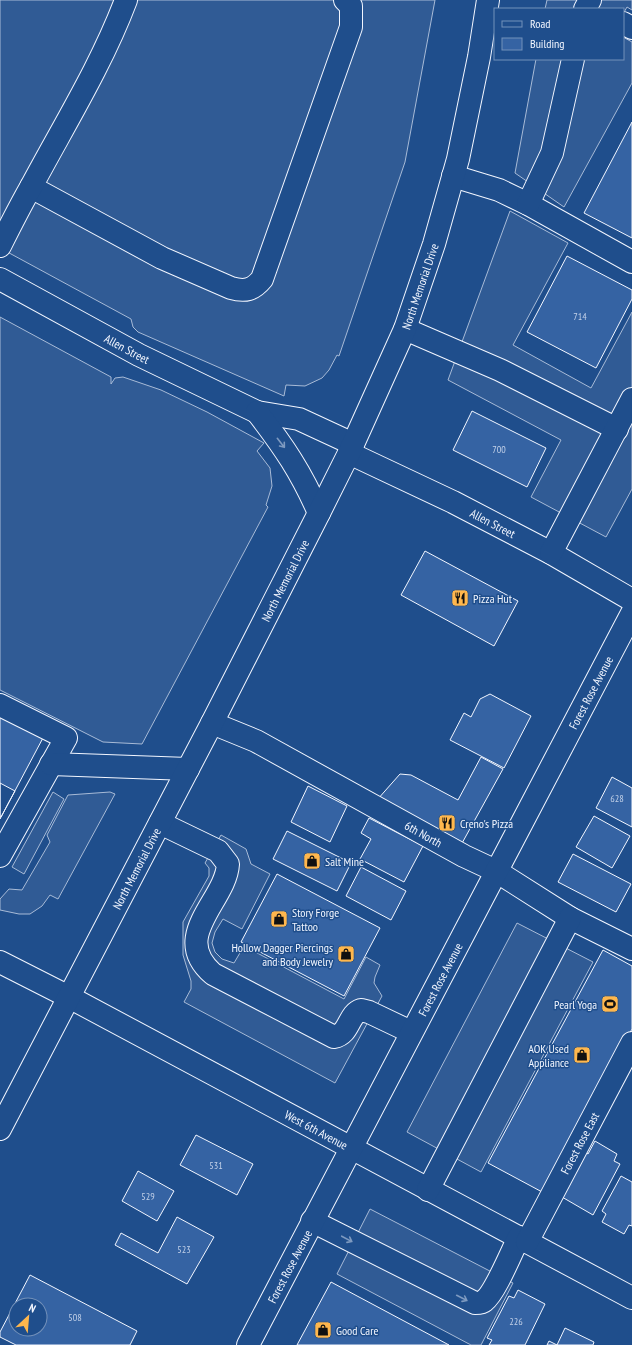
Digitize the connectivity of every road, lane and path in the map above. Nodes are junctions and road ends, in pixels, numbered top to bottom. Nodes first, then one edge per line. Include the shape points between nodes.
1 (126, 0) edge
2 (345, 0) edge
3 (488, 0) edge
4 (573, 60) edge
5 (453, 176) junction
6 (30, 187) junction
7 (528, 204) junction
8 (0, 246) edge
9 (632, 262) edge
10 (0, 279) edge
11 (405, 329) junction
12 (632, 399) edge
13 (257, 412) junction
14 (617, 430) junction
15 (351, 449) junction
16 (319, 513) junction
17 (551, 553) junction
18 (632, 600) edge
19 (632, 613) edge
20 (0, 705) edge
21 (212, 723) junction
22 (51, 764) junction
23 (188, 769) junction
24 (160, 824) junction
25 (0, 856) edge
26 (496, 871) junction
27 (570, 918) junction
28 (632, 950) edge
29 (0, 962) edge
30 (69, 997) junction
31 (411, 1032) junction
32 (632, 1043) edge
33 (0, 1129) edge
34 (351, 1147) junction
35 (428, 1190) junction
36 (312, 1221) junction
37 (523, 1240) junction
38 (632, 1298) edge
39 (248, 1345) edge

1 - 6 street via 74,111
2 - 6 street via 351,6 351,27 262,279 254,288 241,291 231,288 162,258
3 - 5 street, North Memorial Drive via 479,57
4 - 7 street via 552,153
5 - 7 street via 499,190
5 - 11 street, North Memorial Drive via 434,244
6 - 8 street
7 - 9 street
10 - 13 street, Allen Street via 139,355
11 - 14 street via 500,370
11 - 15 street, North Memorial Drive
12 - 14 street
13 - 15 street, Allen Street via 299,419
13 -> 16 street, Allen Street via 286,450
14 - 17 street
15 - 16 street, North Memorial Drive
15 - 17 street, Allen Street
16 - 21 street, North Memorial Drive
17 - 18 street, Allen Street
19 - 26 street, Forest Rose Avenue
20 - 22 street via 66,738
21 - 23 street, North Memorial Drive
21 - 26 street, 6th North via 256,741 464,856
22 - 23 street
22 - 25 street
23 - 24 street, North Memorial Drive
24 - 30 street, North Memorial Drive
24 - 31 street via 218,851 228,864 225,877 198,929 197,940 202,960 213,974 334,1037 343,1034 354,1015 361,1010
26 - 27 street, 6th North
26 - 31 street, Forest Rose Avenue
27 - 28 street, 6th North
27 - 35 street
29 - 30 street, West 6th Avenue
30 - 33 street, North Memorial Drive
30 - 34 street, West 6th Avenue
31 - 34 street, Forest Rose Avenue
32 - 37 street, Forest Rose East
34 - 35 street, West 6th Avenue
34 - 36 street, Forest Rose Avenue
35 - 37 street, West 6th Avenue
36 -> 37 street, Forest Rose East via 475,1303 488,1297
36 - 39 street, Forest Rose Avenue
37 - 38 street, West 6th Avenue

